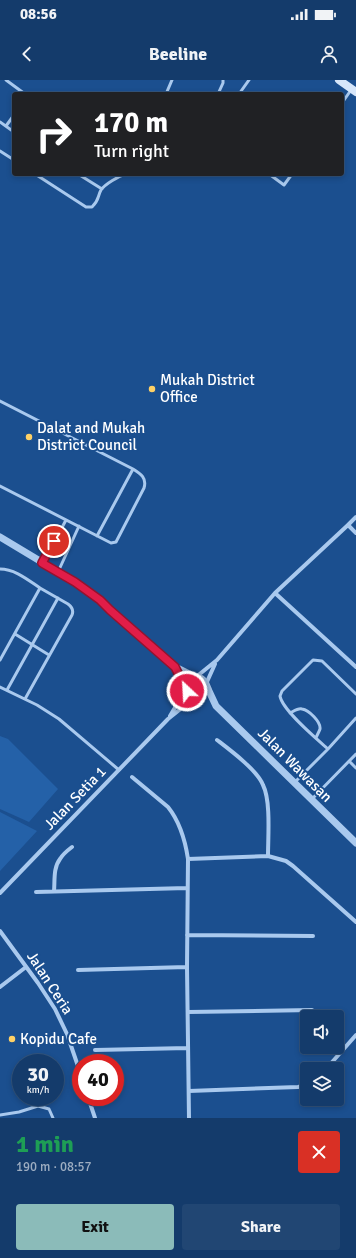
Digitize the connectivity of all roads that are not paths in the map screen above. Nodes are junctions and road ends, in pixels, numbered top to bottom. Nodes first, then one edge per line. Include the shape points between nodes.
1 (6, 80) edge
2 (172, 80) edge
3 (223, 80) edge
4 (249, 80) edge
5 (339, 80) edge
6 (354, 90) edge
7 (22, 92) edge
8 (167, 92) edge
9 (219, 92) edge
10 (240, 92) edge
11 (344, 101) edge
12 (12, 118) edge
13 (0, 122) edge
14 (6, 126) junction
15 (12, 130) edge
16 (0, 151) edge
17 (12, 159) edge
18 (38, 176) edge
19 (81, 176) edge
20 (121, 176) edge
21 (272, 176) edge
22 (291, 176) edge
23 (102, 189) junction
24 (0, 400) edge
25 (133, 469) junction
26 (0, 486) edge
27 (356, 517) edge
28 (66, 520) junction
29 (348, 525) junction
30 (79, 526) junction
31 (356, 533) edge
32 (97, 536) junction
33 (0, 538) edge
34 (42, 563) junction
35 (0, 569) edge
36 (58, 572) junction
37 (40, 588) junction
38 (275, 593) junction
39 (58, 598) junction
40 (15, 634) junction
41 (33, 645) junction
42 (49, 655) junction
43 (0, 660) edge
44 (217, 660) junction
45 (175, 667) junction
46 (356, 667) edge
47 (195, 677) junction
48 (206, 684) junction
49 (0, 687) edge
50 (186, 689) junction
51 (7, 690) junction
52 (356, 694) edge
53 (197, 697) junction
54 (25, 699) junction
55 (216, 706) junction
56 (290, 713) junction
57 (356, 718) edge
58 (168, 719) junction
59 (316, 738) junction
60 (217, 740) dead end
61 (328, 749) junction
62 (356, 754) edge
63 (349, 761) junction
64 (356, 768) edge
65 (119, 770) junction
66 (132, 777) dead end
67 (295, 783) junction
68 (312, 800) junction
69 (356, 843) edge
70 (72, 847) dead end
71 (268, 856) junction
72 (188, 858) junction
73 (187, 888) junction
74 (54, 891) junction
75 (36, 892) dead end
76 (0, 893) edge
77 (356, 922) edge
78 (0, 933) edge
79 (187, 935) junction
80 (313, 936) dead end
81 (26, 967) junction
82 (187, 967) junction
83 (78, 970) dead end
84 (0, 986) edge
85 (300, 1010) edge
86 (188, 1012) junction
87 (356, 1035) edge
88 (188, 1048) junction
89 (95, 1050) dead end
90 (74, 1054) edge
91 (332, 1062) edge
92 (300, 1087) edge
93 (188, 1091) junction
94 (91, 1106) edge
95 (8, 1113) junction
96 (0, 1115) edge
97 (9, 1118) edge
98 (53, 1118) edge
99 (95, 1118) edge
100 (189, 1118) edge

1 - 7 lane
2 - 8 lane
3 - 9 lane
4 - 10 lane
5 - 6 main road
6 - 11 lane
12 - 14 lane
13 - 14 lane
14 - 15 lane
16 - 17 lane
18 - 23 lane via 86,207 92,207 98,201
19 - 23 lane
20 - 23 lane
21 - 22 lane via 284,185
24 - 25 lane
25 - 32 lane
25 - 32 lane via 144,478 146,484 116,542 112,543
26 - 28 lane
27 - 29 street
28 - 30 lane
28 - 34 lane
29 - 31 street
29 - 38 street
30 - 32 lane
30 - 36 lane
33 - 34 street
34 - 36 street
35 - 37 lane via 14,572
36 - 45 street via 100,600
37 - 39 lane
37 - 40 lane
38 - 44 street
38 - 46 street
39 - 41 lane
39 - 42 lane via 72,607 72,613
40 - 41 lane
40 - 43 lane
41 - 42 lane
41 - 51 lane
42 - 54 lane
44 - 47 street
44 - 48 street
45 - 47 street
45 - 50 street
47 - 48 street via 204,680
47 - 50 street via 189,680
48 - 53 street via 206,692
48 - 55 street, Jalan Wawasan
49 - 51 lane
50 - 53 street via 190,695
50 - 58 street, Jalan Setia 1
51 - 54 lane
52 - 56 lane via 322,661 313,660 282,691 282,705
53 - 55 street, Jalan Wawasan
53 - 58 street, Jalan Setia 1
54 - 65 lane via 59,719
55 - 67 street, Jalan Wawasan
56 - 59 lane
56 - 59 lane via 302,709 310,713 320,726
57 - 61 lane
58 - 65 street, Jalan Setia 1
59 - 61 lane
60 - 71 street via 263,783 268,804
61 - 67 lane
62 - 63 lane
63 - 64 lane
63 - 68 lane
65 - 76 street, Jalan Setia 1
66 - 72 street via 168,807 182,833
67 - 68 street, Jalan Wawasan
68 - 69 street, Jalan Wawasan
70 - 74 street via 56,865
71 - 72 street
71 - 77 street via 286,861 293,866
72 - 73 street
73 - 74 street
73 - 79 street
74 - 75 street
78 - 81 street, Jalan Ceria
79 - 80 street
79 - 82 street
81 - 84 street
81 - 90 street, Jalan Ceria via 55,1009
82 - 83 street
82 - 86 street
85 - 86 street
86 - 88 street
87 - 91 street
88 - 89 street
88 - 93 street
92 - 93 street
93 - 100 street
94 - 99 street
95 - 96 lane
95 - 97 lane
95 - 98 lane via 38,1106 46,1107

